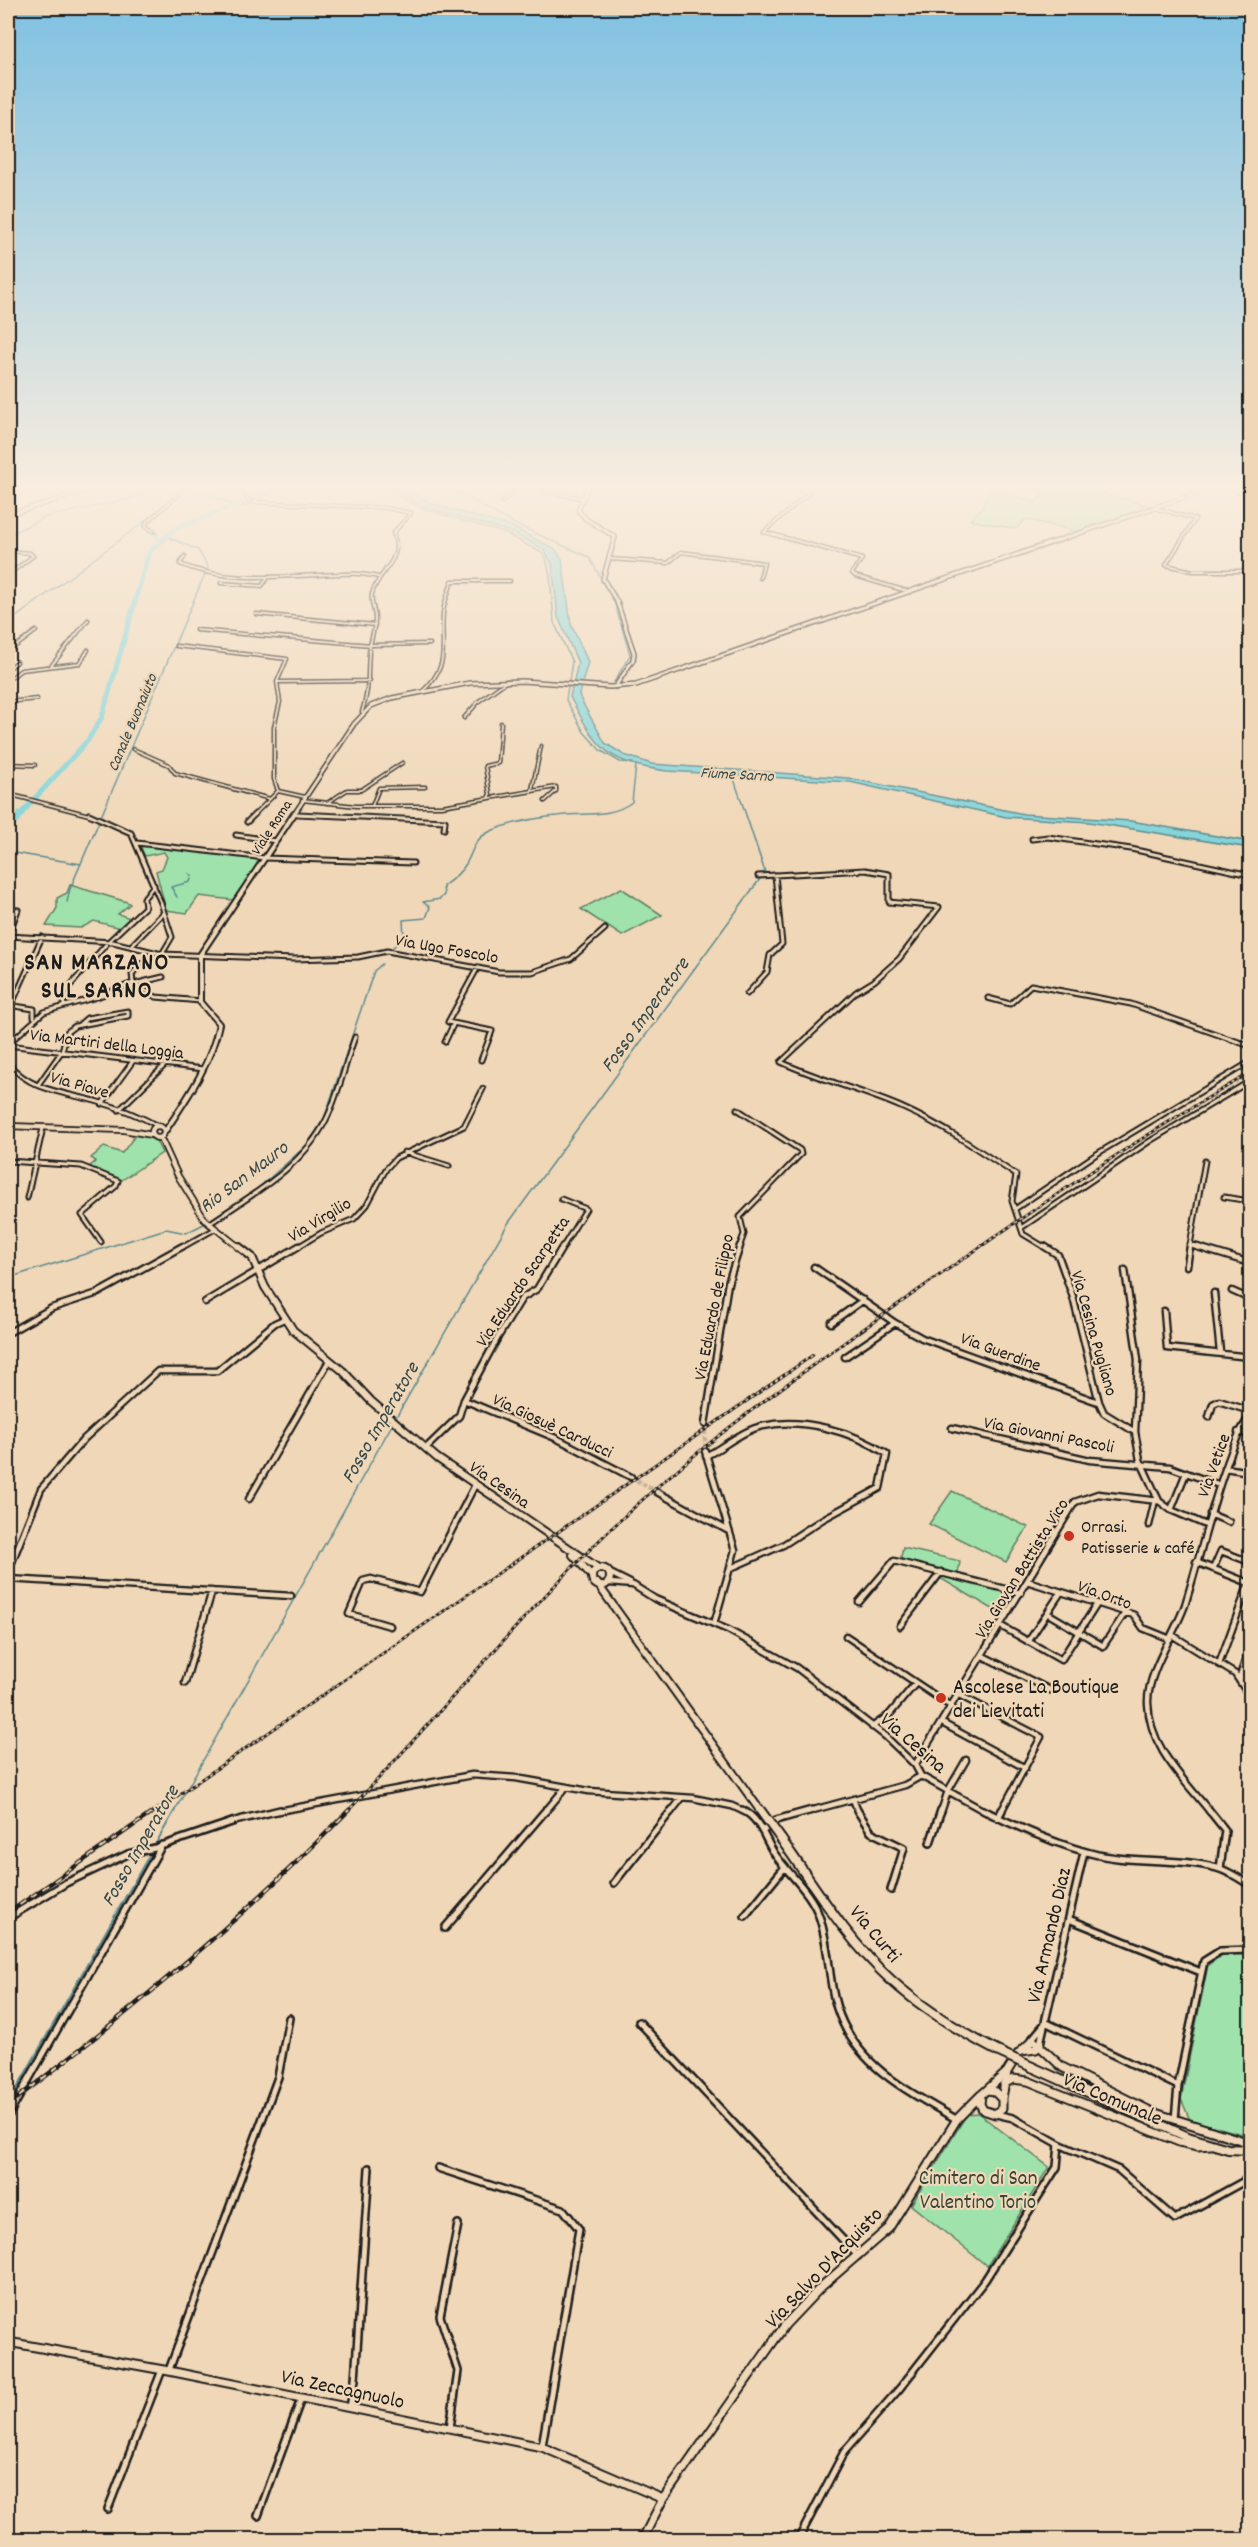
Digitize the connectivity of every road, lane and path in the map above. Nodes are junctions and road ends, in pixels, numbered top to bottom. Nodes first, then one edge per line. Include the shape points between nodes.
1 (372, 603) edge
2 (446, 603) edge
3 (617, 603) edge
4 (878, 603) edge
5 (256, 614) dead end
6 (88, 620) dead end
7 (375, 625) junction
8 (196, 630) dead end
9 (36, 631) dead end
10 (430, 644) dead end
11 (371, 645) junction
12 (176, 646) dead end
13 (88, 650) dead end
14 (8, 652) edge
15 (16, 662) dead end
16 (51, 666) junction
17 (8, 669) edge
18 (8, 680) edge
19 (370, 681) junction
20 (507, 681) junction
21 (277, 682) junction
22 (615, 687) junction
23 (422, 692) junction
24 (37, 699) dead end
25 (8, 702) edge
26 (362, 712) junction
27 (464, 718) dead end
28 (501, 723) dead end
29 (541, 746) dead end
30 (133, 749) dead end
31 (402, 763) dead end
32 (8, 764) edge
33 (35, 765) dead end
34 (424, 787) dead end
35 (532, 790) junction
36 (278, 791) junction
37 (8, 794) edge
38 (303, 798) junction
39 (270, 799) junction
40 (488, 799) junction
41 (545, 801) dead end
42 (326, 803) junction
43 (372, 806) junction
44 (292, 814) junction
45 (247, 822) dead end
46 (444, 829) dead end
47 (236, 835) dead end
48 (1032, 839) dead end
49 (276, 841) junction
50 (137, 843) junction
51 (265, 858) junction
52 (413, 862) dead end
53 (775, 875) junction
54 (1251, 875) edge
55 (761, 876) dead end
56 (154, 885) junction
57 (8, 909) edge
58 (163, 914) junction
59 (605, 929) dead end
60 (8, 936) edge
61 (42, 937) junction
62 (109, 941) junction
63 (131, 946) junction
64 (162, 954) junction
65 (200, 956) junction
66 (478, 967) junction
67 (163, 976) dead end
68 (135, 983) junction
69 (747, 994) dead end
70 (988, 998) dead end
71 (200, 1001) junction
72 (9, 1006) edge
73 (64, 1006) junction
74 (34, 1018) junction
75 (79, 1025) junction
76 (453, 1025) junction
77 (355, 1037) dead end
78 (445, 1042) dead end
79 (8, 1045) edge
80 (1251, 1046) edge
81 (62, 1051) junction
82 (481, 1060) dead end
83 (132, 1061) junction
84 (1251, 1062) edge
85 (8, 1063) edge
86 (165, 1065) junction
87 (202, 1069) junction
88 (1251, 1081) edge
89 (38, 1086) junction
90 (483, 1089) dead end
91 (102, 1104) junction
92 (737, 1109) dead end
93 (119, 1110) junction
94 (8, 1126) edge
95 (43, 1128) junction
96 (159, 1132) junction
97 (404, 1152) junction
98 (8, 1161) edge
99 (1205, 1161) dead end
100 (34, 1163) junction
101 (449, 1166) dead end
102 (1224, 1197) dead end
103 (27, 1198) dead end
104 (561, 1199) dead end
105 (1251, 1201) edge
106 (1015, 1209) junction
107 (207, 1222) junction
108 (1021, 1228) junction
109 (215, 1229) junction
110 (101, 1242) dead end
111 (1190, 1245) junction
112 (1251, 1263) edge
113 (1187, 1266) dead end
114 (814, 1267) dead end
115 (259, 1269) junction
116 (1125, 1270) dead end
117 (1232, 1291) dead end
118 (1214, 1293) dead end
119 (1251, 1299) edge
120 (863, 1300) junction
121 (205, 1302) dead end
122 (1164, 1311) dead end
123 (284, 1319) junction
124 (831, 1323) dead end
125 (895, 1323) junction
126 (8, 1333) edge
127 (1220, 1352) junction
128 (845, 1357) dead end
129 (1251, 1358) edge
130 (329, 1361) junction
131 (464, 1400) junction
132 (1099, 1402) junction
133 (1251, 1411) edge
134 (1251, 1416) edge
135 (1209, 1417) dead end
136 (705, 1424) tunnel mouth
137 (952, 1428) dead end
138 (1135, 1432) junction
139 (1238, 1432) junction
140 (1251, 1434) edge
141 (425, 1449) junction
142 (1142, 1464) junction
143 (1225, 1468) junction
144 (1251, 1472) edge
145 (1186, 1473) junction
146 (630, 1477) tunnel mouth
147 (475, 1485) junction
148 (1219, 1485) junction
149 (657, 1492) tunnel mouth
150 (249, 1499) dead end
151 (1157, 1500) junction
152 (1171, 1510) junction
153 (1210, 1514) junction
154 (1229, 1522) dead end
155 (1149, 1525) dead end
156 (1206, 1525) junction
157 (728, 1530) junction
158 (565, 1548) junction
159 (1196, 1562) junction
160 (1251, 1562) edge
161 (597, 1568) junction
162 (731, 1568) junction
163 (1213, 1569) junction
164 (8, 1572) edge
165 (941, 1572) junction
166 (610, 1573) junction
167 (591, 1575) junction
168 (8, 1579) edge
169 (1027, 1581) junction
170 (597, 1583) junction
171 (1250, 1583) edge
172 (608, 1584) junction
173 (633, 1585) junction
174 (212, 1591) junction
175 (1061, 1592) junction
176 (1020, 1593) junction
177 (291, 1596) dead end
178 (608, 1598) junction
179 (859, 1602) dead end
180 (1097, 1604) junction
181 (1047, 1613) junction
182 (1125, 1613) junction
183 (714, 1624) junction
184 (390, 1626) dead end
185 (900, 1626) dead end
186 (1000, 1626) junction
187 (1079, 1631) junction
188 (846, 1636) dead end
189 (1171, 1637) junction
190 (1028, 1642) junction
191 (1251, 1647) edge
192 (983, 1656) junction
193 (1219, 1664) junction
194 (1239, 1678) junction
195 (1251, 1680) edge
196 (185, 1683) dead end
197 (915, 1684) junction
198 (1050, 1690) dead end
199 (960, 1695) junction
200 (1251, 1697) edge
201 (952, 1707) junction
202 (942, 1723) junction
203 (872, 1727) junction
204 (966, 1760) dead end
205 (915, 1765) junction
206 (1025, 1768) junction
207 (921, 1776) junction
208 (566, 1786) junction
209 (948, 1791) junction
210 (682, 1798) junction
211 (853, 1799) junction
212 (759, 1809) joint
213 (998, 1818) junction
214 (764, 1830) junction
215 (930, 1843) dead end
216 (156, 1847) junction
217 (1084, 1852) junction
218 (785, 1867) junction
219 (1220, 1869) junction
220 (614, 1883) dead end
221 (1251, 1885) edge
222 (891, 1890) dead end
223 (9, 1916) edge
224 (746, 1916) dead end
225 (1071, 1920) junction
226 (445, 1928) dead end
227 (1251, 1950) edge
228 (1201, 1972) junction
229 (289, 2018) dead end
230 (639, 2022) dead end
231 (1044, 2024) junction
232 (1031, 2040) junction
233 (1040, 2044) junction
234 (1022, 2051) junction
235 (1007, 2072) junction
236 (1004, 2084) junction
237 (1178, 2086) junction
238 (988, 2090) junction
239 (981, 2095) junction
240 (1002, 2102) junction
241 (968, 2108) junction
242 (984, 2110) junction
243 (995, 2114) junction
244 (8, 2116) edge
245 (1012, 2118) junction
246 (957, 2120) junction
247 (1175, 2120) junction
248 (1251, 2143) edge
249 (1059, 2144) junction
250 (1211, 2145) junction
251 (1251, 2150) edge
252 (369, 2168) dead end
253 (438, 2168) dead end
254 (1251, 2178) edge
255 (458, 2224) dead end
256 (859, 2257) junction
257 (8, 2342) edge
258 (165, 2370) junction
259 (301, 2398) junction
260 (350, 2408) junction
261 (450, 2428) junction
262 (542, 2447) junction
263 (663, 2499) junction
264 (108, 2509) dead end
265 (258, 2516) dead end
266 (642, 2540) edge
267 (798, 2540) edge

1 - 7 street
2 - 23 street via 443,669
3 - 22 street via 634,655
4 - 22 street via 636,686
5 - 7 street
6 - 16 street
7 - 11 street
8 - 11 street
9 - 14 street
10 - 11 street
11 - 19 street
12 - 21 street via 287,659
13 - 16 street via 80,663
15 - 17 street
16 - 18 street via 21,670
19 - 21 street
19 - 26 street
20 - 22 street
20 - 23 street
20 - 27 street via 479,701
21 - 36 street via 280,702 274,727 274,779
23 - 26 street via 392,698
24 - 25 street
26 - 38 street, Viale Roma
28 - 40 street via 498,763 485,766
29 - 35 street
30 - 39 street via 169,765 175,773
31 - 42 street via 361,790 347,790
32 - 33 street
34 - 43 street via 378,788
35 - 40 street
35 - 41 street via 556,787
36 - 38 street
36 - 39 street
37 - 50 street via 100,819 128,830
38 - 42 street
38 - 44 street, Viale Roma
39 - 45 street
40 - 43 street via 442,806
42 - 43 street
44 - 46 street via 445,821
44 - 49 street, Viale Roma
47 - 49 street
48 - 54 street via 1048,837 1131,849
49 - 51 street, Viale Roma
50 - 51 street
50 - 56 street
51 - 52 street
51 - 65 street, Viale Roma
53 - 55 street
53 - 69 street via 782,944 770,955 767,972
53 - 106 street via 865,870 890,874 889,902 939,907 899,959 856,992 781,1062 883,1099 956,1135 1016,1175 1012,1201
56 - 58 street
56 - 62 street via 144,898 146,907
57 - 60 street via 18,910
58 - 63 street
58 - 64 street via 172,938
59 - 66 street, Via Ugo Foscolo via 587,947 553,967 523,972
60 - 61 street, Via Ugo Foscolo
61 - 62 street, Via Ugo Foscolo
61 - 72 street
62 - 63 street, Via Ugo Foscolo
62 - 73 street via 63,994
63 - 64 street, Via Ugo Foscolo
64 - 65 street, Via Ugo Foscolo
64 - 68 street via 136,968 132,974
65 - 66 street, Via Ugo Foscolo via 294,959 358,957 387,951
65 - 71 street
66 - 76 street via 449,1020
67 - 68 street
68 - 71 street via 156,997
68 - 73 street
70 - 80 street via 1010,1004 1031,985 1064,990 1139,1006
71 - 87 street via 219,1024 213,1050
72 - 74 street via 34,1009
73 - 74 street
74 - 79 street
75 - 75 street via 87,1018 128,1011 128,1016
75 - 81 street via 67,1032
76 - 78 street
76 - 82 street via 492,1031
77 - 107 street via 326,1120 305,1152 281,1173
79 - 81 street, Via Martiri della Loggia
81 - 83 street, Via Martiri della Loggia
81 - 89 street
83 - 86 street, Via Martiri della Loggia
83 - 91 street
84 - 106 street via 1130,1133
85 - 89 street, Via Piave
86 - 87 street, Via Martiri della Loggia
86 - 93 street
87 - 96 street via 171,1122
88 - 108 street via 1150,1141
89 - 91 street, Via Piave
90 - 97 street, Via Virgilio via 464,1126
91 - 93 street, Via Piave
92 - 136 street, Via Eduardo de Filippo via 801,1154 740,1217 744,1234 728,1283
93 - 96 street, Via Piave via 150,1122
94 - 95 main road
95 - 96 main road
95 - 100 street
96 - 107 main road, Via Cesina via 178,1176
97 - 101 street
97 - 115 street, Via Virgilio via 386,1169 367,1205 354,1219
98 - 100 street
99 - 111 street
100 - 103 street
100 - 110 street via 90,1168 118,1180 82,1215
102 - 105 street
104 - 131 street, Via Eduardo Scarpetta via 586,1209 537,1289 522,1298
106 - 108 street
107 - 109 main road, Via Cesina
108 - 132 street, Via Cesina Pugliano via 1030,1240 1058,1255 1073,1297
109 - 115 main road, Via Cesina via 252,1257
109 - 126 street via 98,1293 52,1308
111 - 112 street
111 - 113 street
114 - 120 street, Via Guerdine
115 - 121 street, Via Virgilio
115 - 123 main road, Via Cesina
116 - 138 street via 1138,1360
117 - 119 street
118 - 127 street
120 - 124 street
120 - 125 street, Via Guerdine
122 - 127 street via 1167,1348
123 - 130 main road, Via Cesina
123 - 164 street via 217,1371 158,1371 84,1439 41,1489
125 - 128 street
125 - 132 street, Via Guerdine via 922,1338
127 - 129 street
130 - 141 main road, Via Cesina
130 - 150 street
131 - 141 street, Via Eduardo Scarpetta via 459,1416
131 - 146 street, Via Giosuè Carducci via 558,1439
132 - 138 street, Via Cesina Pugliano via 1104,1413
133 - 135 street via 1219,1401 1213,1404
134 - 139 street, Via Vetice
137 - 142 street, Via Giovanni Pascoli via 1090,1460
138 - 142 street
139 - 140 street
139 - 143 street, Via Vetice
141 - 147 main road, Via Cesina
142 - 145 street, Via Giovanni Pascoli
142 - 151 street
143 - 144 street
143 - 148 street, Via Vetice
145 - 148 street, Via Giovanni Pascoli
145 - 152 street
147 - 158 main road, Via Cesina
147 - 184 street via 420,1592 370,1579 363,1581 349,1614
148 - 153 street, Via Vetice
149 - 157 street
151 - 152 street
151 - 155 street
151 - 169 street, Via Giovan Battista Vico via 1098,1494 1083,1497 1071,1509
152 - 156 street
153 - 154 street
153 - 156 street, Via Vetice
156 - 159 street, Via Vetice
157 - 162 street via 735,1550
157 - 162 street via 705,1454 760,1426 818,1428 874,1444 887,1454 880,1488 783,1545
158 - 161 main road, Via Cesina
158 - 167 main road
159 - 163 street
159 - 189 street, Via Vetice
160 - 163 street via 1221,1551
161 - 166 main road, Via Cesina
161 - 167 main road
162 - 183 street
163 - 171 street
165 - 176 street
165 - 179 street via 894,1561
165 - 185 street
166 - 172 main road
166 - 173 street
167 - 170 main road
168 - 174 street
169 - 175 street, Via Orto
169 - 176 street, Via Giovan Battista Vico
170 - 172 main road, Via Cesina
170 - 178 main road, Via Curti
171 - 193 street
172 - 173 street, Via Cesina
172 - 178 main road
173 - 183 street, Via Cesina via 655,1599
174 - 177 street
174 - 196 street
175 - 180 street, Via Orto
175 - 181 street
176 - 186 street, Via Giovan Battista Vico
178 - 212 main road, Via Curti
180 - 182 street, Via Orto
180 - 187 street
181 - 187 street
181 - 190 street
182 - 187 street via 1103,1646
182 - 189 street, Via Orto via 1134,1616 1143,1628
183 - 203 street, Via Cesina via 797,1668
186 - 190 street
186 - 192 street, Via Giovan Battista Vico
187 - 190 street via 1060,1660
188 - 197 street
189 - 193 street, Via Orto
189 - 219 street, Via Vetice via 1148,1702 1155,1738 1162,1754 1225,1830
191 - 194 street
192 - 198 street
192 - 199 street, Via Giovan Battista Vico
193 - 194 street, Via Orto
194 - 195 street
194 - 200 street
197 - 201 street
197 - 203 street via 890,1715
199 - 201 street, Via Giovan Battista Vico
199 - 206 street via 1041,1737
201 - 202 street, Via Giovan Battista Vico
202 - 205 street, Via Giovan Battista Vico
202 - 206 street
203 - 205 street, Via Cesina
204 - 209 street
205 - 207 street, Via Cesina
206 - 213 street
207 - 209 street, Via Cesina
207 - 211 street via 905,1785
208 - 210 street
208 - 216 street via 472,1775 245,1818 193,1831
208 - 226 street
209 - 213 street, Via Cesina
209 - 215 street
210 - 214 street via 732,1806 746,1812
210 - 220 street
211 - 214 street via 776,1820
211 - 222 street via 860,1820 875,1837 904,1848
212 - 250 main road, Via Curti, bridge via 872,1960 947,2025 1032,2067
213 - 217 street, Via Cesina
214 - 218 street
216 - 223 street via 128,1854
216 - 244 street
217 - 219 street, Via Cesina
217 - 225 street, Via Armando Diaz
218 - 224 street
218 - 246 street via 818,1912 830,1987 844,2029 895,2084
219 - 221 street, Via Cesina
225 - 228 street
225 - 231 street, Via Armando Diaz
227 - 228 street via 1221,1949 1211,1953
228 - 237 street
229 - 258 street via 278,2077
230 - 256 street
231 - 232 street, Via Armando Diaz
231 - 233 street, Via Armando Diaz
231 - 237 street
232 - 233 street
232 - 234 street, Via Armando Diaz
233 - 234 street via 1036,2049
233 - 247 street via 1048,2056 1074,2073
234 - 235 street, Via Armando Diaz
235 - 236 street
235 - 238 street
236 - 240 street
236 - 250 street, Via Comunale via 1013,2079 1028,2081 1179,2142
237 - 247 street
238 - 239 street
238 - 240 street via 994,2091
239 - 241 street, Via Salvo D'Acquisto
239 - 242 street
240 - 243 street
240 - 245 street
241 - 242 street
241 - 246 street, Via Salvo D'Acquisto
242 - 243 street
243 - 245 street
245 - 249 street
246 - 256 street, Via Salvo D'Acquisto via 889,2228
247 - 248 street
249 - 254 street via 1119,2170 1175,2219
249 - 267 street via 1057,2168 985,2280 844,2452
250 - 251 main road, Via Curti
252 - 260 street
253 - 262 street via 562,2209 579,2229
255 - 261 street via 440,2316 458,2371
256 - 263 street, Via Salvo D'Acquisto via 821,2287 786,2325
257 - 258 street, Via Zeccagnuolo
258 - 259 street, Via Zeccagnuolo
258 - 264 street
259 - 260 street, Via Zeccagnuolo
259 - 265 street
260 - 261 street, Via Zeccagnuolo
261 - 262 street, Via Zeccagnuolo
262 - 263 street, Via Zeccagnuolo
263 - 266 street, Via Salvo D'Acquisto

